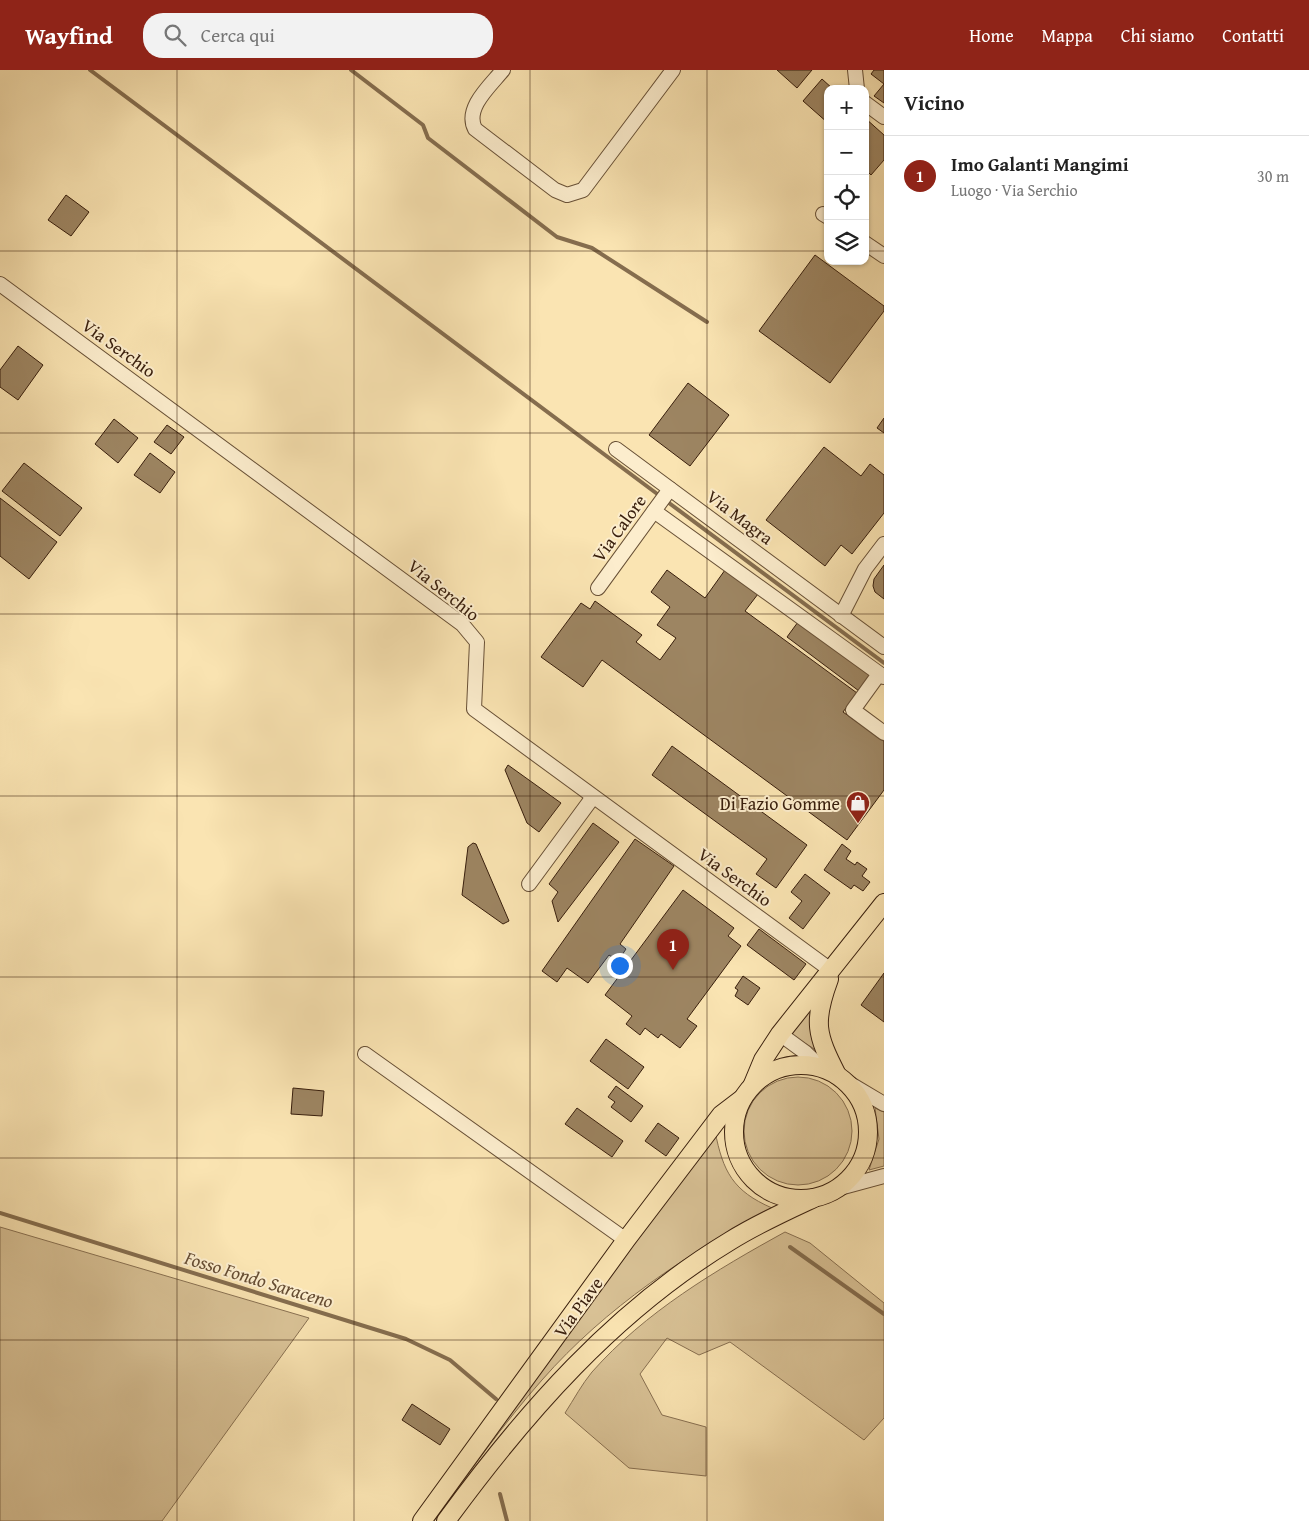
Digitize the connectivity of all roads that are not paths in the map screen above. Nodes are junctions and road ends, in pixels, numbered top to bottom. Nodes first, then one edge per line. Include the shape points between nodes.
1 (503, 70) edge
2 (673, 70) edge
3 (855, 70) edge
4 (857, 85) edge
5 (869, 106) edge
6 (884, 118) edge
7 (869, 246) edge
8 (884, 256) edge
9 (0, 284) edge
10 (616, 450) dead end
11 (670, 489) junction
12 (654, 511) junction
13 (884, 544) edge
14 (598, 588) dead end
15 (841, 616) junction
16 (884, 647) edge
17 (881, 675) edge
18 (884, 733) edge
19 (593, 797) junction
20 (529, 884) dead end
21 (884, 903) edge
22 (832, 971) junction
23 (780, 1034) junction
24 (366, 1054) dead end
25 (821, 1067) junction
26 (842, 1079) junction
27 (754, 1084) junction
28 (742, 1099) junction
29 (884, 1104) edge
30 (884, 1176) edge
31 (836, 1189) junction
32 (814, 1198) junction
33 (626, 1240) junction
34 (422, 1521) edge
35 (446, 1521) edge

1 - 2 street via 475,106 472,122 475,129 554,190 567,195 583,190
3 - 4 street
5 - 6 street
7 - 8 street
9 - 19 street, Via Serchio via 462,624 477,642 474,709
10 - 11 street, Via Magra
11 - 12 street, Via Calore
11 - 15 street, Via Magra
12 - 14 street, Via Calore
12 - 17 street
13 - 15 street via 864,569
15 - 16 street, Via Magra
17 - 18 street via 852,710
19 - 20 street
19 - 22 street, Via Serchio
21 - 22 main road
22 - 23 main road via 818,984
22 - 26 main road via 817,1018 819,1035
23 - 25 street
23 - 27 main road via 763,1060
24 - 33 street
25 - 26 main road
25 - 27 main road via 785,1066
26 - 29 street
26 - 31 main road via 860,1099 867,1118 868,1138 863,1158 852,1176
27 - 28 main road
28 - 32 main road via 735,1120 734,1142 741,1162 754,1180 792,1199
28 - 33 main road, Via Piave via 721,1115
30 - 31 street
31 - 32 main road
32 - 35 main road, Via Piave via 722,1246 671,1280 629,1314 534,1409
33 - 34 main road, Via Piave

